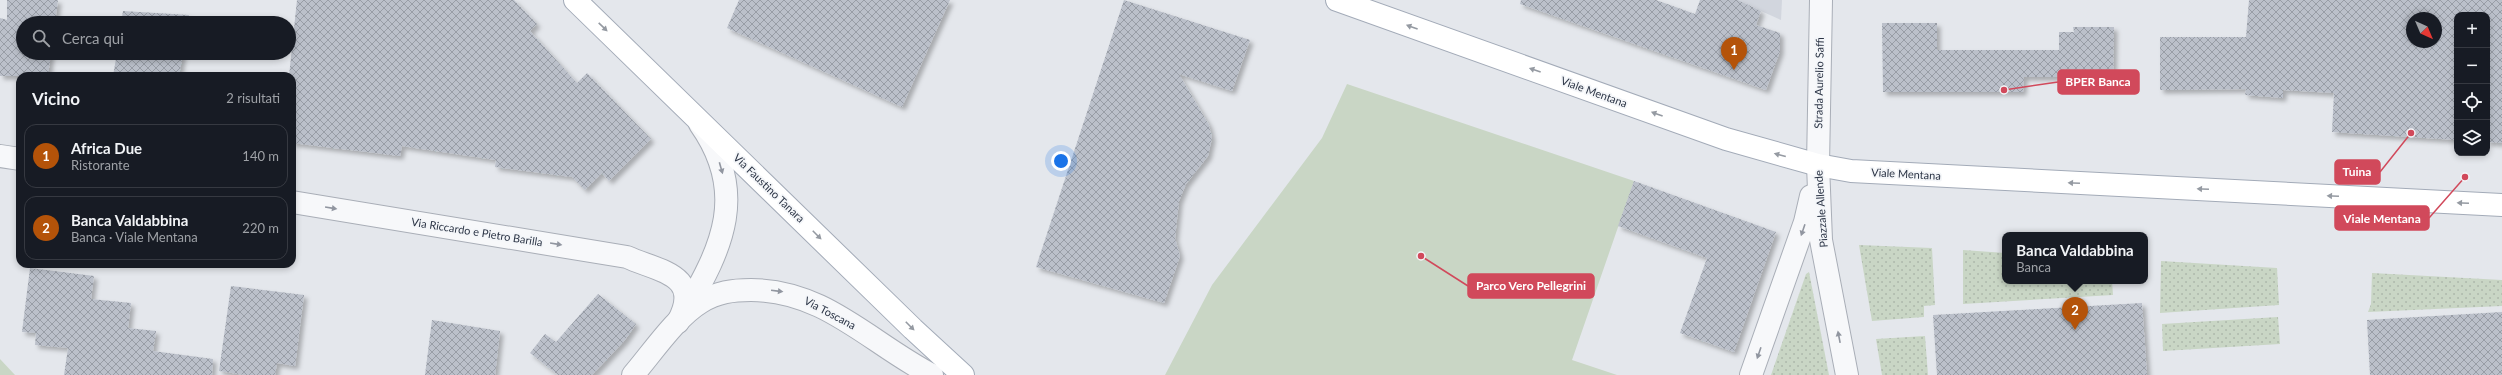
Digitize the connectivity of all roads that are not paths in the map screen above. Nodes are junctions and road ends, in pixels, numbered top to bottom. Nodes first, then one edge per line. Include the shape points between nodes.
1 (575, 0) edge
2 (1337, 0) edge
3 (1820, 0) edge
4 (689, 110) junction
5 (0, 156) edge
6 (16, 158) edge
7 (1818, 165) junction
8 (296, 203) edge
9 (2502, 205) edge
10 (660, 268) junction
11 (701, 282) junction
12 (751, 290) junction
13 (678, 322) junction
14 (633, 375) edge
15 (932, 375) edge
16 (963, 375) edge
17 (1751, 375) edge
18 (1847, 375) edge

1 -> 4 main road, Via Faustino Tanara
7 -> 2 main road, Viale Mentana via 1726,139
3 - 7 street, Strada Aurelio Saffi
4 -> 11 street, Via Toscana via 718,158 727,204 722,235
4 -> 16 main road, Via Faustino Tanara
5 - 6 street
9 -> 7 main road, Viale Mentana via 1851,171
7 -> 17 street, Piazzale Allende via 1806,222
18 -> 7 street, Piazzale Allende via 1821,240
8 -> 10 street, Via Riccardo e Pietro Barilla via 615,254
10 - 11 street, Via Riccardo e Pietro Barilla
10 - 13 street, Via Riccardo e Pietro Barilla via 676,277 683,289 685,307
11 - 12 street, Via Riccardo e Pietro Barilla via 720,288
11 - 13 street, Via Toscana
12 - 13 street, Via Toscana via 732,290 714,295 700,302
12 -> 15 street, Via Toscana via 784,292 821,306 845,319 912,365
13 - 14 street, Via Toscana

